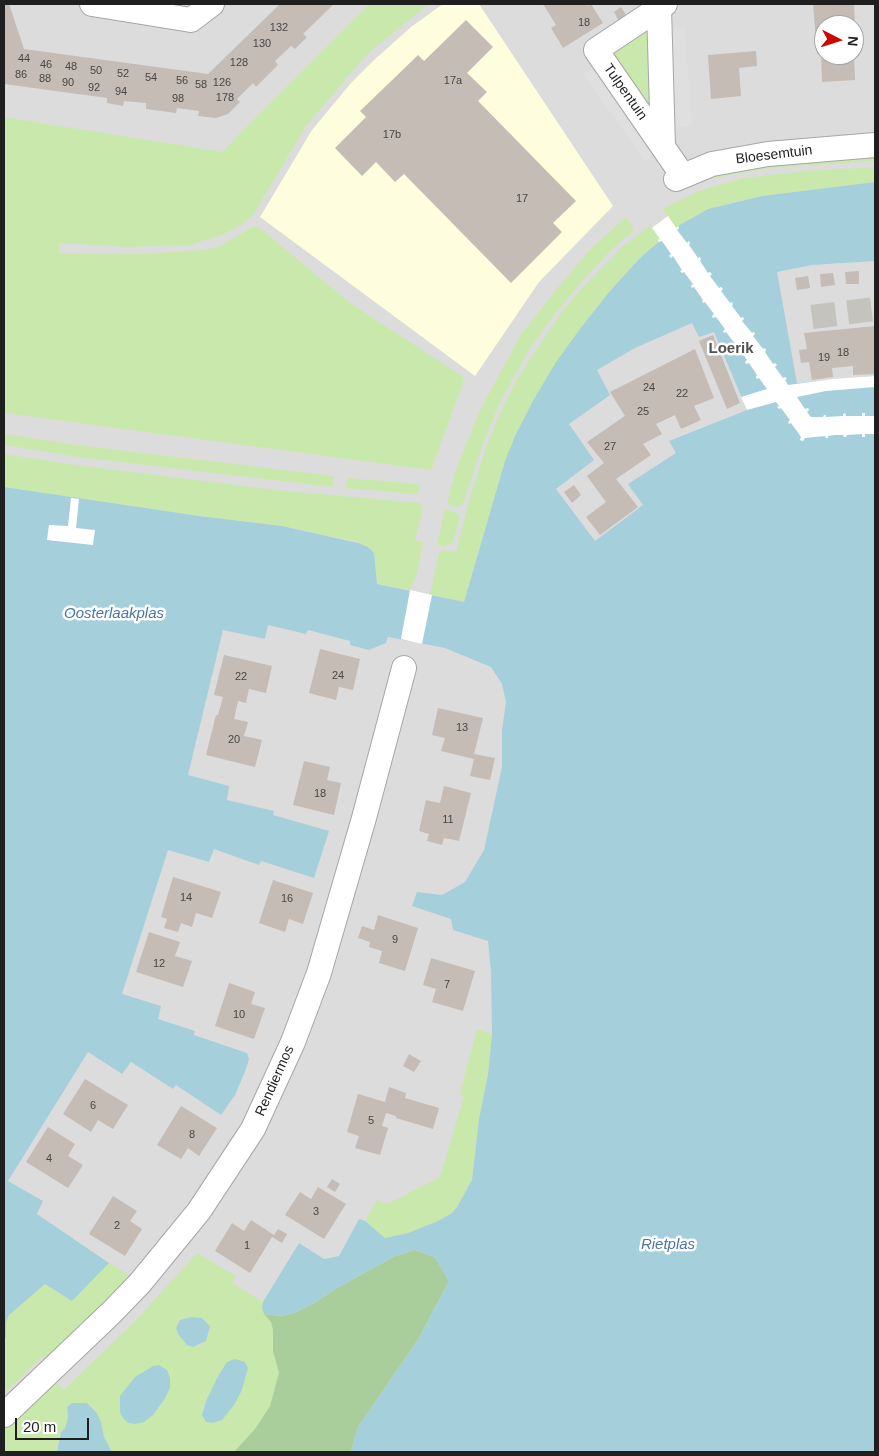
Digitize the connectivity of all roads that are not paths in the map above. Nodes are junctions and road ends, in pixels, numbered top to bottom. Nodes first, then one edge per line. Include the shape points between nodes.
1 (92, 4) edge
2 (212, 4) edge
3 (121, 6) edge
4 (662, 6) edge
5 (188, 12) edge
6 (875, 145) edge
7 (662, 146) junction
8 (680, 177) joint
9 (404, 668) dead end
10 (4, 1415) edge

1 - 3 street
2 - 5 street
3 - 5 street
4 - 7 street, Tulpentuin
4 - 7 street, Tulpentuin via 596,50
6 - 8 street, Bloesemtuin via 768,154 712,164
7 - 8 street, Tulpentuin
9 - 10 street, Rendiermos via 319,972 293,1042 253,1129 199,1211 140,1282

